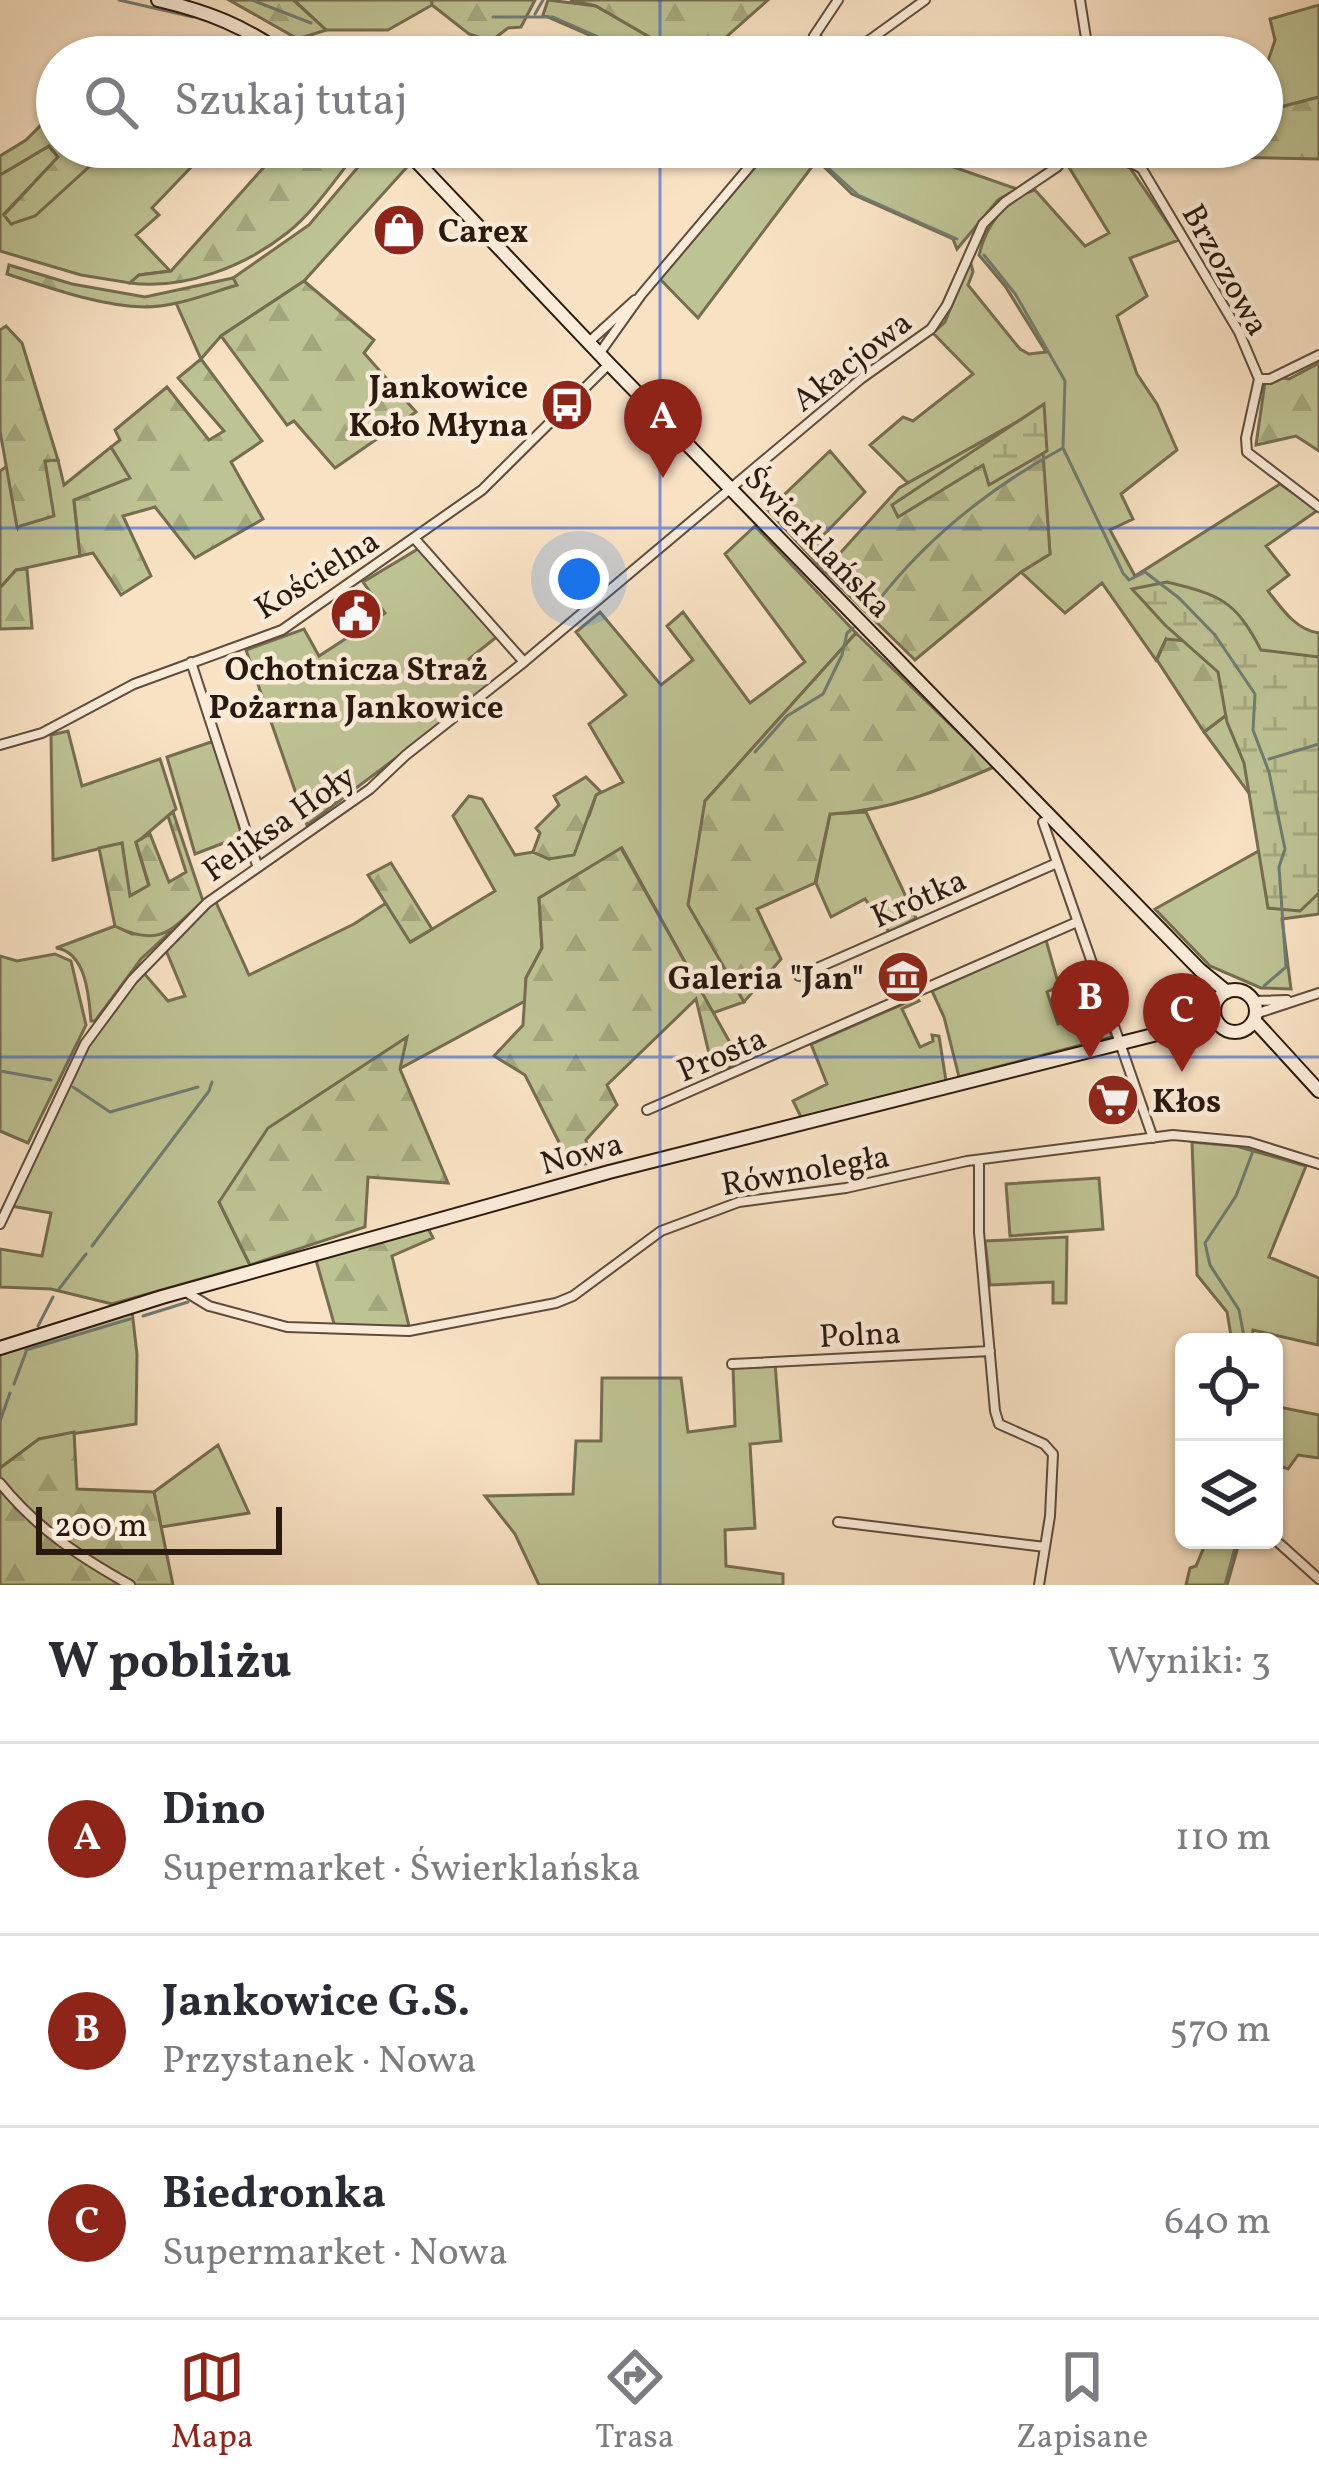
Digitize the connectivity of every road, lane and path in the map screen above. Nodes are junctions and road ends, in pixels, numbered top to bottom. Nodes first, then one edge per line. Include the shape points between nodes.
1 (158, 0) edge
2 (838, 0) edge
3 (925, 0) edge
4 (1080, 0) edge
5 (258, 36) edge
6 (814, 36) edge
7 (873, 36) edge
8 (1086, 36) edge
9 (424, 168) edge
10 (748, 168) edge
11 (1050, 168) edge
12 (1140, 168) edge
13 (641, 296) junction
14 (588, 343) junction
15 (1319, 355) edge
16 (604, 359) junction
17 (1259, 379) junction
18 (729, 488) junction
19 (1319, 507) edge
20 (414, 538) junction
21 (191, 662) junction
22 (524, 662) junction
23 (0, 745) edge
24 (1043, 822) dead end
25 (1057, 862) junction
26 (257, 865) junction
27 (1077, 922) junction
28 (799, 976) dead end
29 (1319, 993) edge
30 (1219, 1006) junction
31 (1251, 1016) junction
32 (1119, 1044) junction
33 (1319, 1090) edge
34 (647, 1110) dead end
35 (1153, 1138) junction
36 (979, 1160) junction
37 (1319, 1163) edge
38 (0, 1224) edge
39 (185, 1291) junction
40 (0, 1348) edge
41 (990, 1352) junction
42 (732, 1364) dead end
43 (0, 1483) edge
44 (838, 1522) dead end
45 (1045, 1547) junction
46 (1283, 1547) edge
47 (1319, 1579) edge
48 (130, 1585) edge
49 (1040, 1585) edge

1 - 5 main road
2 - 6 street
3 - 7 street
4 - 8 street
9 - 14 main road, Świerklańska
10 - 13 street
11 - 18 street, Akacjowa via 991,215 931,329
12 - 17 street, Brzozowa
13 - 14 street
13 - 16 street, Kościelna
14 - 16 main road, Świerklańska
15 - 17 street
16 - 18 main road, Świerklańska
16 - 20 street, Kościelna via 482,490
17 - 19 street, Brzozowa via 1247,452
18 - 22 street, Feliksa Hoły
18 - 30 main road, Świerklańska via 1200,970
20 - 21 street, Kościelna via 282,630
20 - 22 street
21 - 23 street, Kościelna
21 - 26 street
22 - 26 street, Feliksa Hoły via 370,789
24 - 25 street
25 - 27 street
25 - 28 street, Krótka
26 - 38 street, Feliksa Hoły via 206,903 91,1036
27 - 32 street
27 - 34 street, Prosta
29 - 31 street
30 - 31 main road via 1240,991
30 - 31 main road via 1231,1032
30 - 32 main road, Nowa via 1181,1028
31 - 33 main road
32 - 35 street
32 - 39 main road, Nowa via 648,1162
35 - 36 street, Równoległa
35 - 37 street, Równoległa via 1249,1142
36 - 39 street, Równoległa via 720,1207 661,1231 556,1303 410,1330 287,1327 209,1306
36 - 41 street
39 - 40 main road, Nowa
41 - 42 street, Polna
41 - 45 street via 999,1424 1053,1454
43 - 48 street via 60,1543
44 - 45 street
45 - 49 street
46 - 47 street

